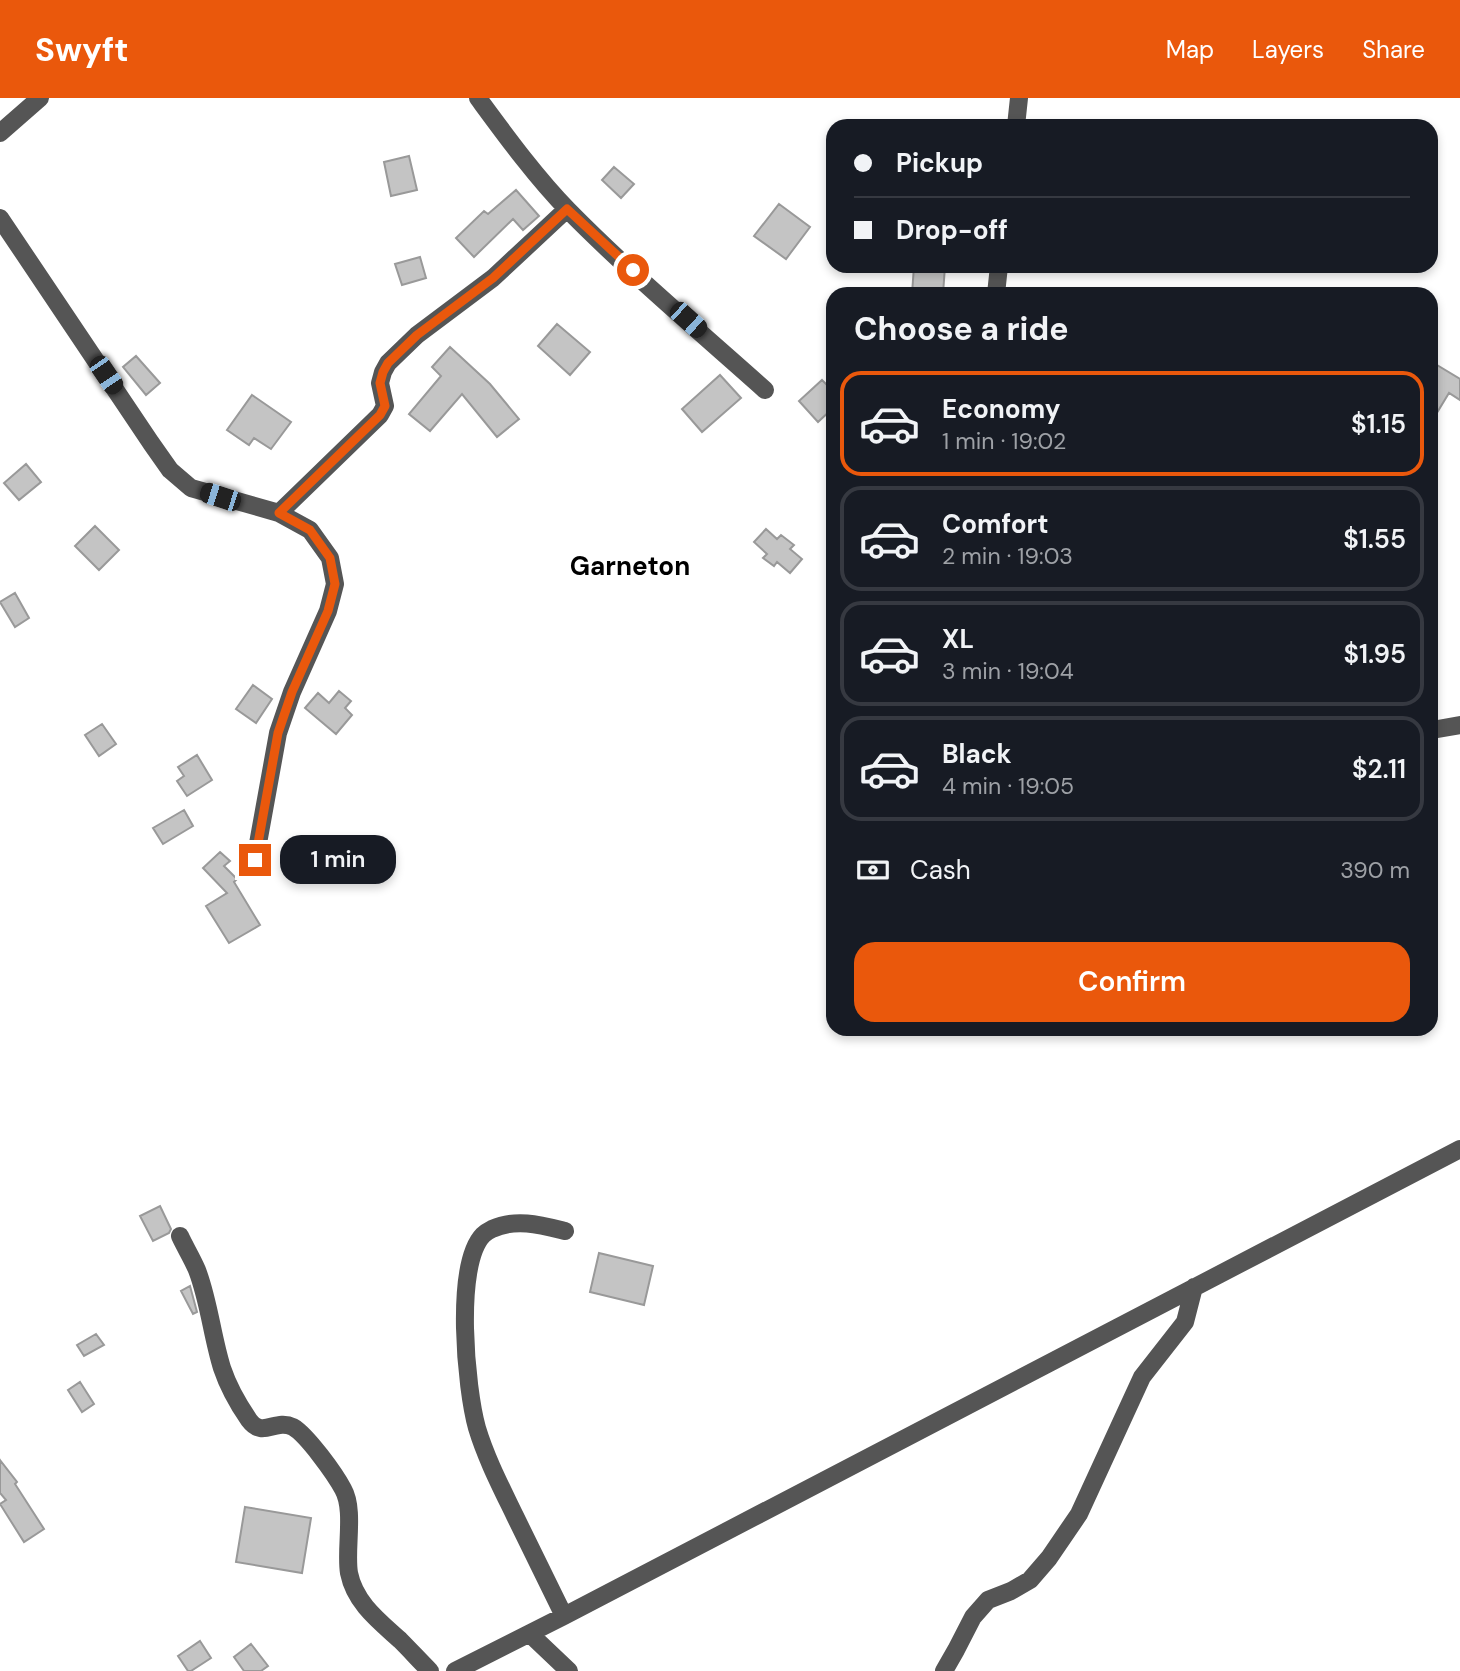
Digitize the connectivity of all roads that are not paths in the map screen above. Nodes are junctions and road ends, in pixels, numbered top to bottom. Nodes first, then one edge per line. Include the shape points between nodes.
1 (40, 98) edge
2 (478, 98) edge
3 (1019, 98) edge
4 (1017, 119) edge
5 (0, 133) edge
6 (567, 209) junction
7 (0, 218) edge
8 (765, 390) dead end
9 (279, 513) junction
10 (1460, 724) edge
11 (1438, 729) edge
12 (255, 860) dead end
13 (1460, 1149) edge
14 (565, 1231) dead end
15 (180, 1236) dead end
16 (1194, 1287) junction
17 (564, 1616) junction
18 (530, 1634) junction
19 (430, 1671) edge
20 (455, 1671) edge
21 (569, 1671) edge
22 (944, 1671) edge

1 - 5 street
2 - 6 street
3 - 4 street
6 - 8 street
6 - 9 street via 493,278 417,335 388,363 380,383 385,406 380,415
7 - 9 street via 170,470 191,488
9 - 12 street via 310,530 330,558 335,584 278,733
10 - 11 street
13 - 16 street
14 - 17 street via 505,1224 484,1234 473,1252 464,1333 477,1427 495,1475
15 - 19 street via 196,1268 222,1370 234,1395 257,1428 279,1424 295,1428 339,1481 346,1493 349,1572 354,1590 364,1606
16 - 17 street
16 - 22 street via 1185,1322 1142,1377 1079,1514 1030,1580 988,1600 973,1617
17 - 18 street
18 - 20 street
18 - 21 street

